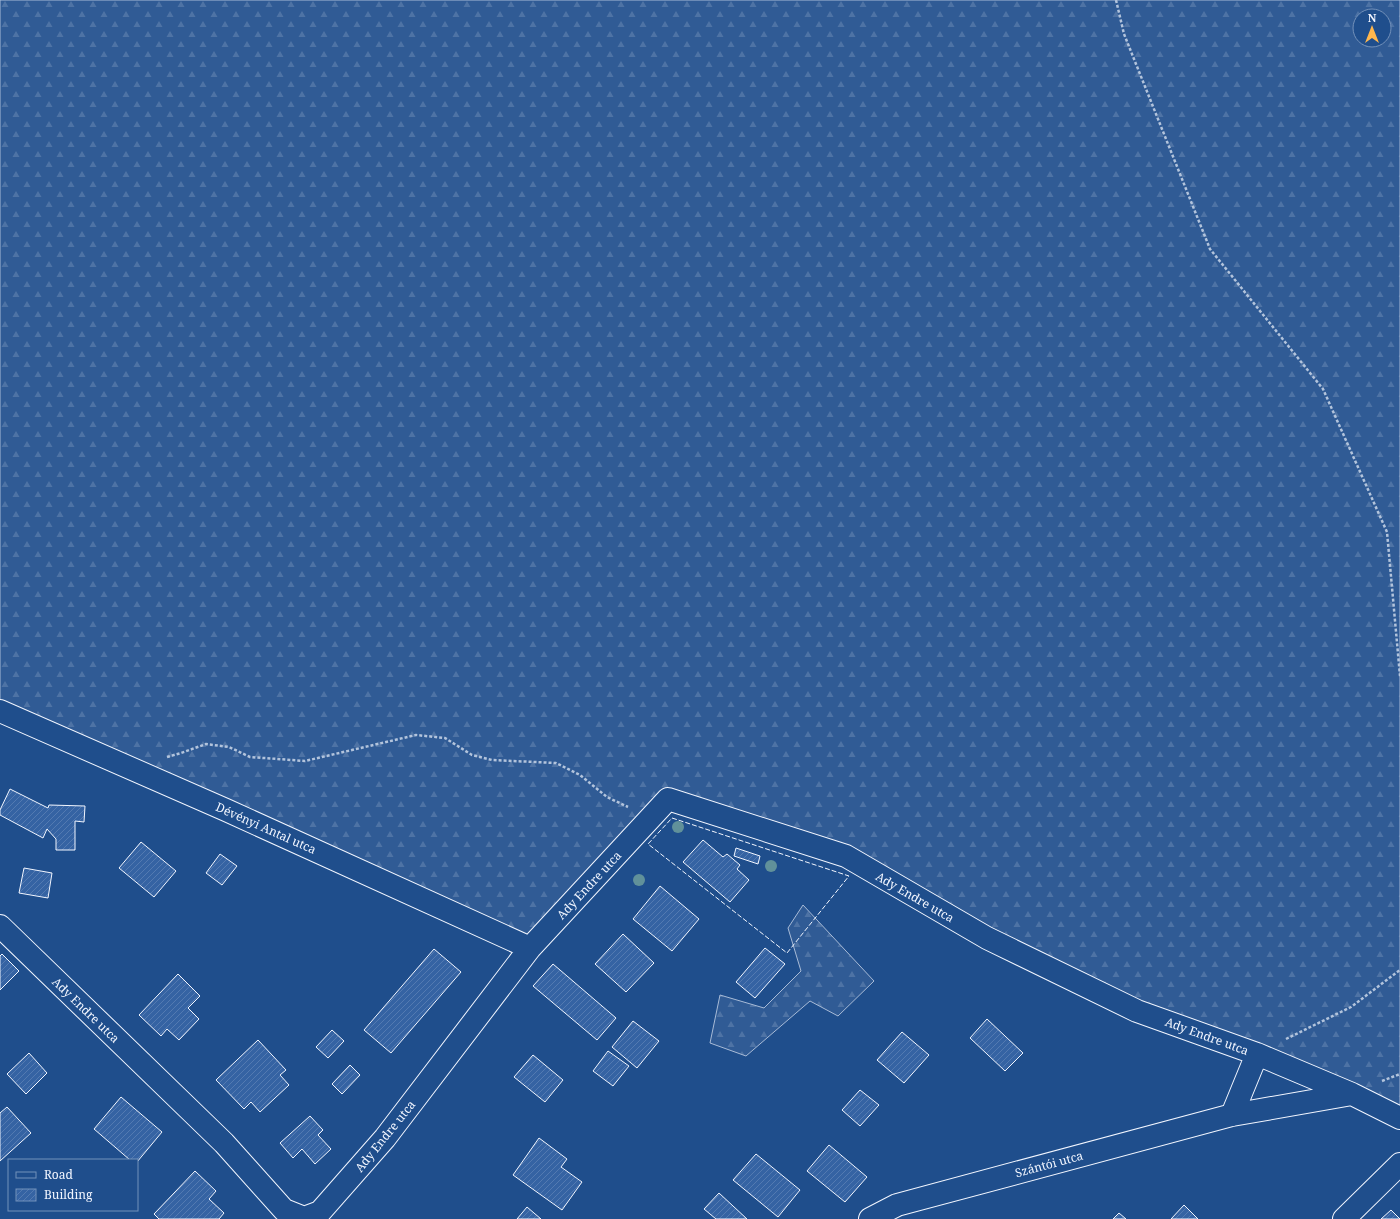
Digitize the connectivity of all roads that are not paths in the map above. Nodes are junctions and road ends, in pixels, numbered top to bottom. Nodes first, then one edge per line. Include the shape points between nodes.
1 (0, 711) edge
2 (0, 926) edge
3 (530, 948) junction
4 (1257, 1054) junction
5 (1352, 1094) junction
6 (1232, 1115) junction
7 (1400, 1118) edge
8 (1400, 1164) edge
9 (870, 1219) edge
10 (1344, 1219) edge

1 - 3 street, Dévényi Antal utca
2 - 3 street, Ady Endre utca via 224,1143 284,1210 304,1218 320,1212 385,1138
3 - 4 street, Ady Endre utca via 668,799 846,856 987,938 1130,1007
4 - 5 street, Ady Endre utca
4 - 6 street
5 - 6 street, Szántói utca
5 - 7 street, Ady Endre utca
6 - 9 street, Szántói utca via 897,1205
8 - 10 street

